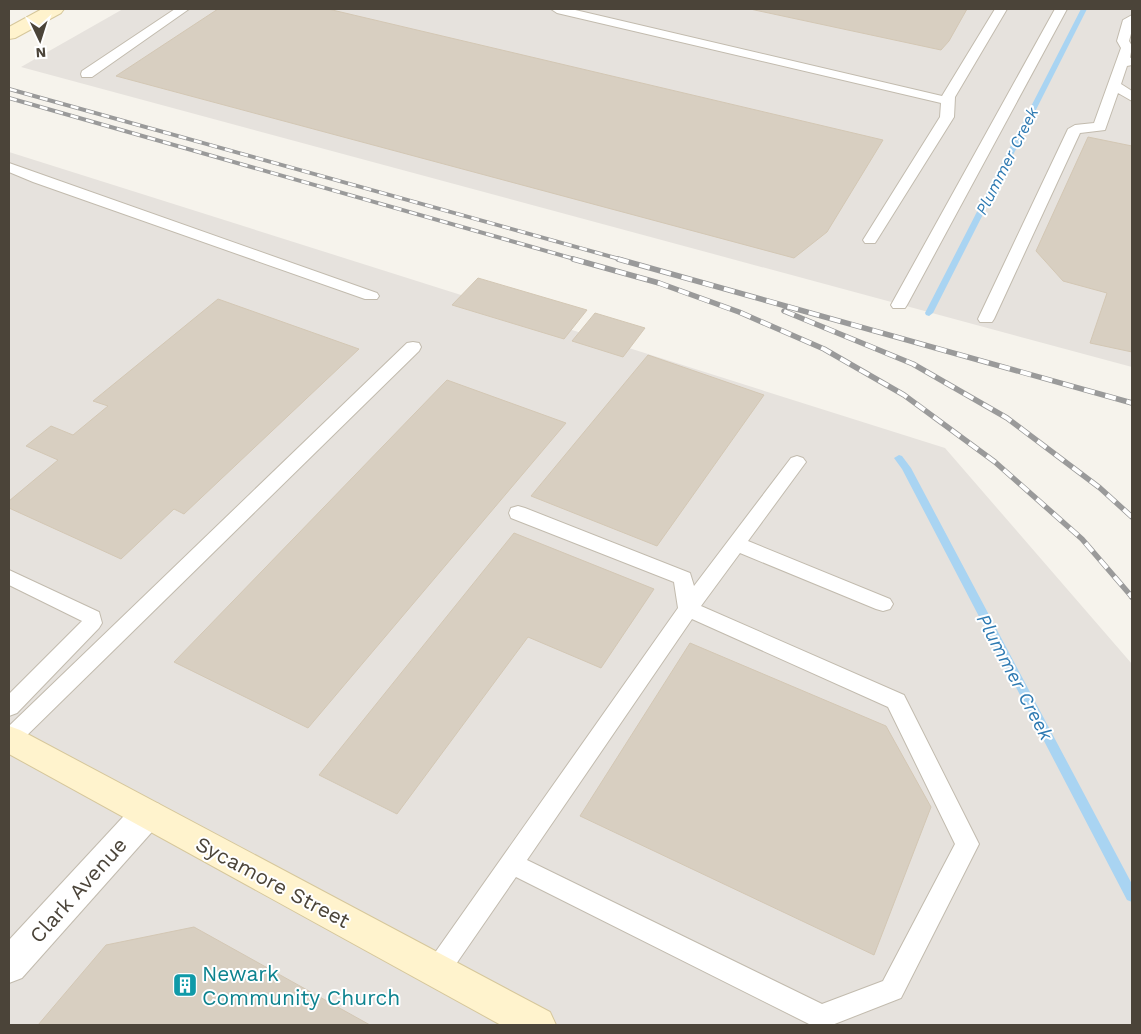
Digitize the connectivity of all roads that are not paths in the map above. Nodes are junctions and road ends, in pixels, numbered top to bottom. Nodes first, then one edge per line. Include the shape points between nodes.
1 (55, 9) edge
2 (183, 9) edge
3 (557, 9) edge
4 (1001, 9) edge
5 (1061, 9) edge
6 (1132, 19) edge
7 (9, 34) edge
8 (1126, 63) edge
9 (87, 74) dead end
10 (1114, 85) junction
11 (1132, 97) edge
12 (948, 101) junction
13 (9, 166) edge
14 (870, 240) dead end
15 (371, 296) dead end
16 (899, 304) dead end
17 (986, 319) dead end
18 (413, 347) dead end
19 (797, 462) dead end
20 (518, 513) dead end
21 (736, 544) junction
22 (9, 577) edge
23 (883, 604) dead end
24 (688, 608) junction
25 (9, 707) edge
26 (9, 739) edge
27 (146, 814) junction
28 (511, 863) junction
29 (9, 966) edge
30 (436, 972) junction
31 (537, 1025) edge

1 - 7 street
2 - 9 lane
3 - 12 lane
4 - 12 lane
5 - 16 lane
6 - 8 lane via 1123,40 1127,48
8 - 10 lane
10 - 11 lane
10 - 17 lane via 1100,127 1075,129
12 - 14 lane via 947,117
13 - 15 lane
18 - 26 lane
19 - 21 lane
20 - 24 lane via 683,578
21 - 23 lane
21 - 24 lane
22 - 25 lane via 92,617 92,623
24 - 28 lane
24 - 28 lane via 896,701 967,844 892,990 821,1017
26 - 27 street, Sycamore Street
27 - 29 street, Clark Avenue
27 - 30 street, Sycamore Street
28 - 30 lane
30 - 31 street, Sycamore Street

